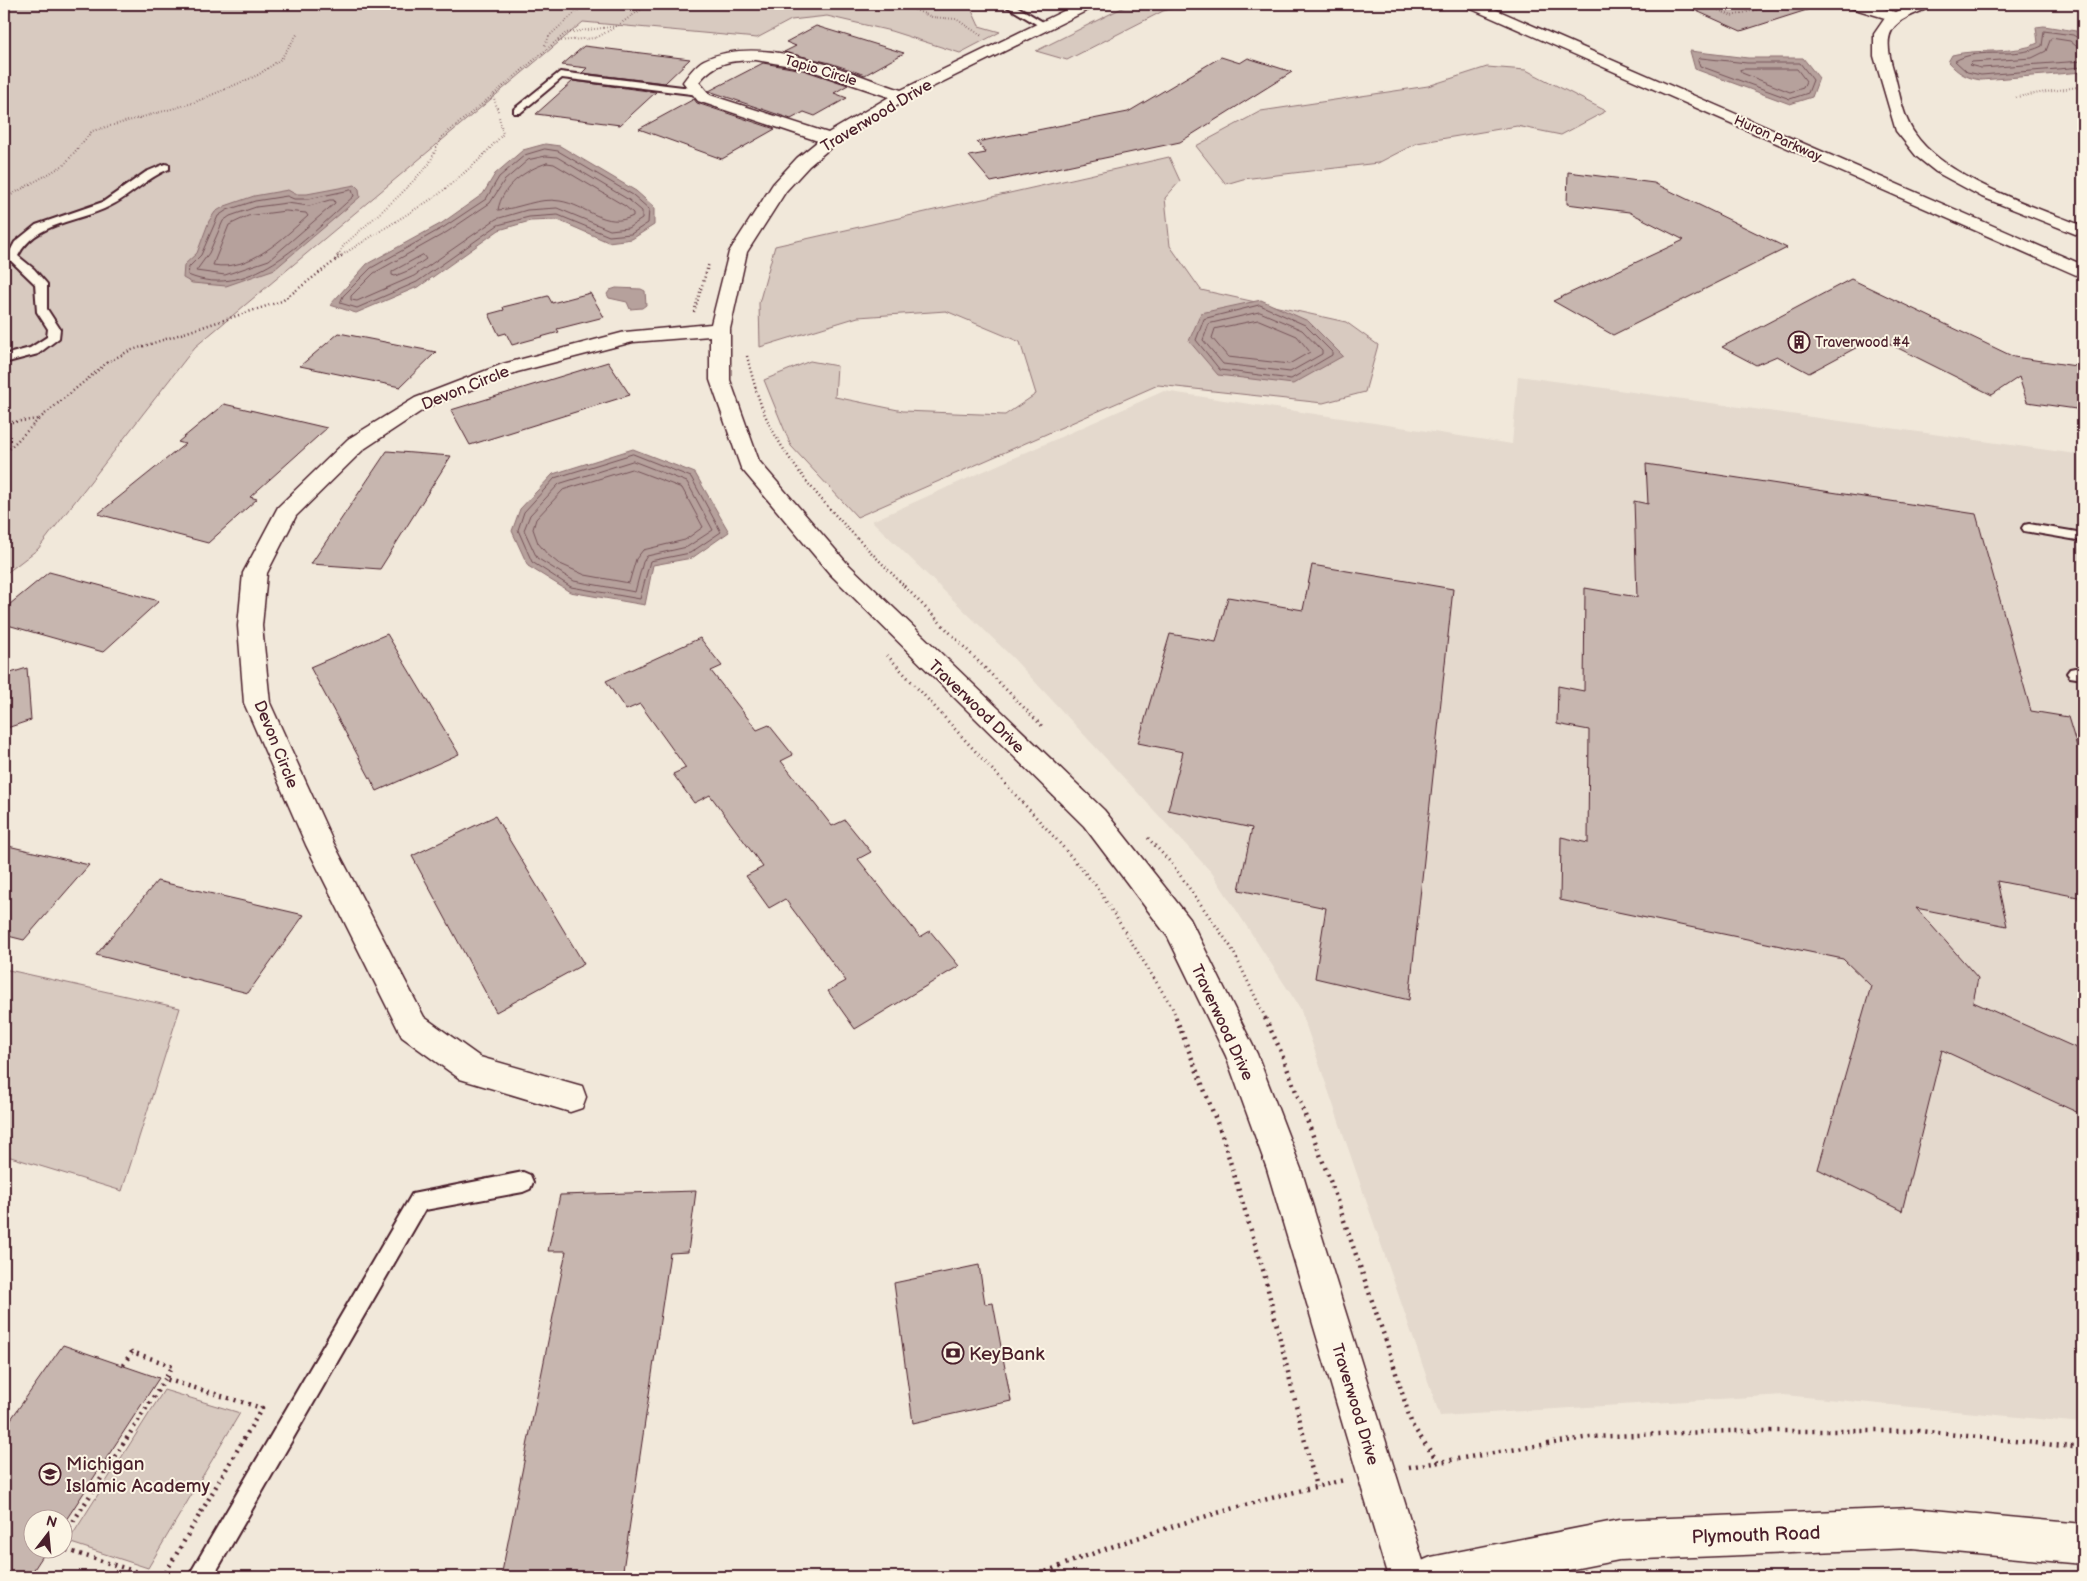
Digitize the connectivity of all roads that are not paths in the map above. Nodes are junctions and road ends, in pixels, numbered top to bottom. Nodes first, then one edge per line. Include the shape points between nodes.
1 (1007, 4) edge
2 (1088, 4) edge
3 (1472, 4) edge
4 (1853, 4) edge
5 (1926, 4) edge
6 (1895, 16) junction
7 (1044, 25) junction
8 (699, 92) junction
9 (902, 96) junction
10 (517, 111) dead end
11 (830, 138) junction
12 (165, 166) dead end
13 (2083, 232) edge
14 (2083, 272) edge
15 (733, 338) junction
16 (4, 359) edge
17 (2029, 528) dead end
18 (2083, 537) edge
19 (570, 1097) dead end
20 (522, 1182) dead end
21 (2083, 1544) edge
22 (200, 1577) edge
23 (1408, 1577) edge
24 (1431, 1577) edge

1 - 7 lane
2 - 7 street, Traverwood Drive
3 - 14 street, Huron Parkway
4 - 6 street
5 - 6 street
6 - 13 street via 1884,29 1878,48 1907,135 1926,157 1960,179
7 - 9 street, Traverwood Drive
8 - 9 street, Tapio Circle via 691,82 709,64 741,55 784,57
8 - 10 lane via 560,75
8 - 11 street via 704,98
9 - 11 street, Traverwood Drive
11 - 15 street, Traverwood Drive via 779,188 738,252
12 - 16 lane via 143,176 122,195 100,208 39,228 17,246 12,257 41,284 42,307 44,316 54,329 53,338 34,351
15 - 19 street, Devon Circle via 632,336 510,368 422,402 356,444 286,512 255,573 250,626 257,703 320,845 413,1027 471,1069
15 - 23 street, Traverwood Drive via 720,380 749,463 838,568 1094,818 1179,928 1241,1054 1284,1169
17 - 18 lane
20 - 22 lane via 419,1201
21 - 24 street, Plymouth Road via 1912,1528 1620,1540

